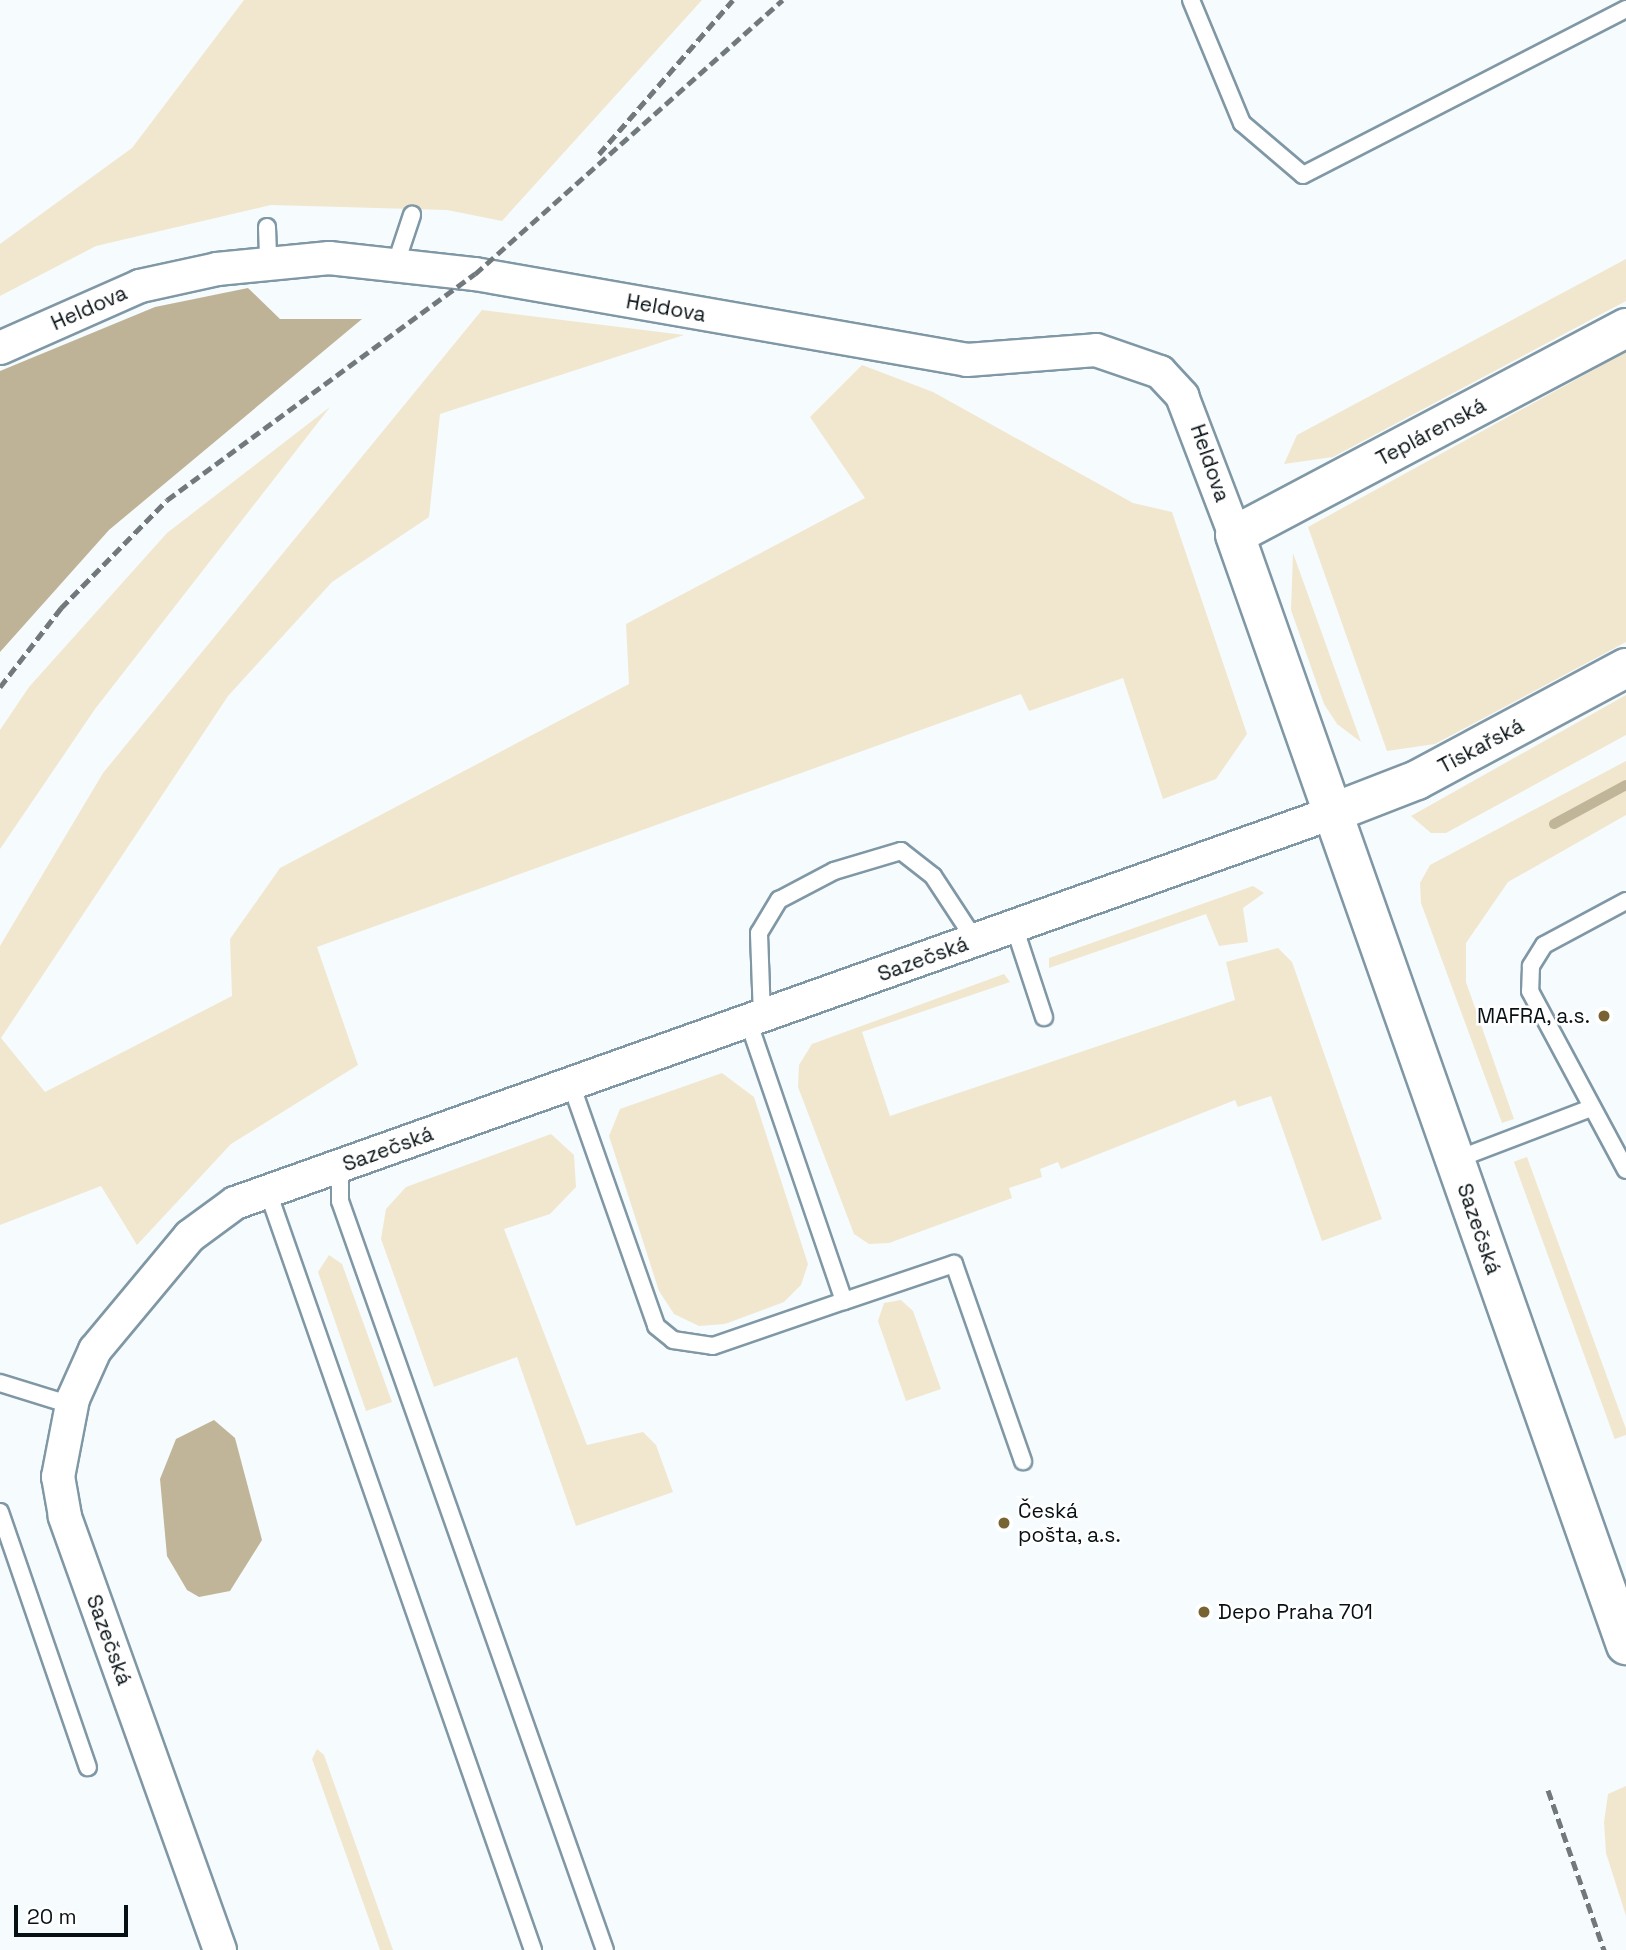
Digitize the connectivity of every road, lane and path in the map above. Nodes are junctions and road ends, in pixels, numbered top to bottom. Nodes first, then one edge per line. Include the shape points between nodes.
1 (1191, 0) edge
2 (1626, 9) edge
3 (412, 215) dead end
4 (267, 227) dead end
5 (397, 263) junction
6 (268, 264) junction
7 (1626, 328) edge
8 (0, 348) edge
9 (1235, 535) junction
10 (1626, 668) edge
11 (1332, 813) junction
12 (1626, 901) edge
13 (1014, 926) junction
14 (975, 940) junction
15 (1044, 1017) dead end
16 (755, 1018) junction
17 (571, 1084) junction
18 (1591, 1108) junction
19 (1455, 1160) junction
20 (340, 1166) junction
21 (1626, 1170) edge
22 (268, 1192) junction
23 (844, 1301) junction
24 (0, 1383) edge
25 (71, 1405) junction
26 (1023, 1461) dead end
27 (0, 1512) edge
28 (1626, 1645) edge
29 (88, 1767) dead end
30 (220, 1950) edge
31 (533, 1950) edge
32 (605, 1950) edge

1 - 2 lane via 1242,123 1303,175
3 - 5 lane
4 - 6 lane
5 - 6 street, Heldova via 329,258
5 - 9 street, Heldova via 967,360 1105,352 1160,372 1182,396
6 - 8 street, Heldova via 217,269 141,286
7 - 9 street, Teplárenská
9 - 11 street, Sazečská
10 - 11 street, Tiskařská via 1417,780
11 - 13 street, Sazečská
11 - 19 street, Sazečská
12 - 18 lane via 1544,945 1531,966 1530,991
13 - 14 street, Sazečská
13 - 15 lane
14 - 16 street, Sazečská
14 - 16 lane via 933,876 901,851 834,871 779,900 759,933
16 - 17 street, Sazečská
16 - 23 lane
17 - 20 street, Sazečská
17 - 23 lane via 647,1310 664,1333 691,1345 713,1346
18 - 19 lane
18 - 21 lane
19 - 28 street, Sazečská
20 - 22 street, Sazečská
20 - 32 lane via 340,1201
22 - 25 street, Sazečská via 235,1203 190,1236 95,1350
22 - 31 lane
23 - 26 lane via 954,1264
24 - 25 lane
25 - 30 street, Sazečská via 58,1478 65,1516
27 - 29 lane

